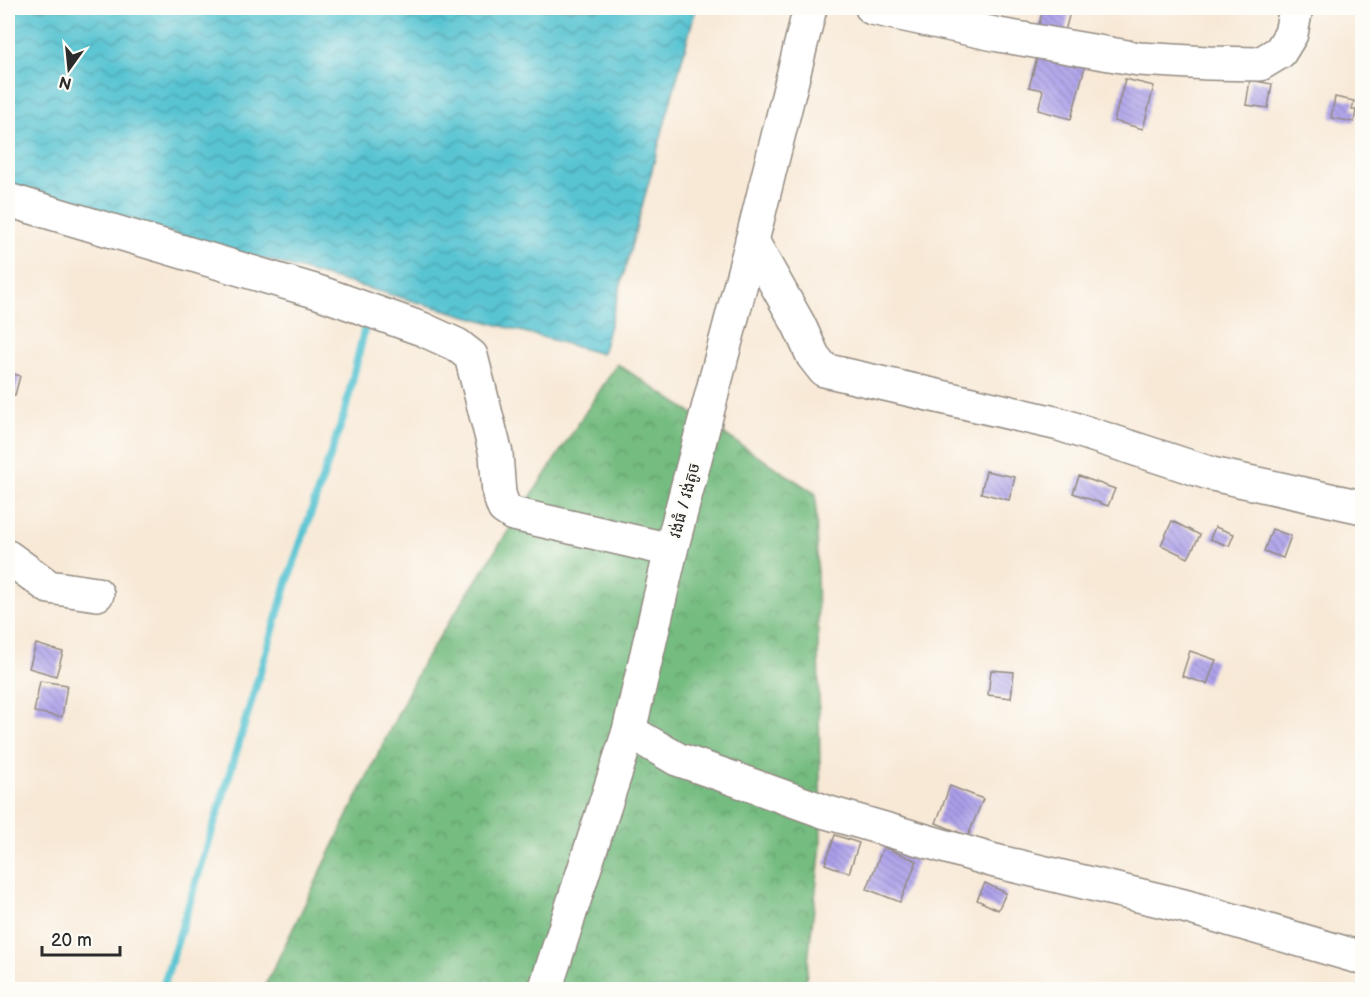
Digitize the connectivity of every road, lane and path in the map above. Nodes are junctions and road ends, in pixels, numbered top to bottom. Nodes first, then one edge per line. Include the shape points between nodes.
1 (810, 8) edge
2 (872, 8) edge
3 (1296, 8) edge
4 (8, 200) edge
5 (752, 241) junction
6 (1362, 507) edge
7 (671, 550) junction
8 (8, 557) edge
9 (98, 594) dead end
10 (628, 731) junction
11 (1362, 957) edge
12 (545, 990) edge

1 - 5 street, វង់ធំ / វង់តូច
2 - 3 street via 1139,59 1260,64 1280,52 1291,34
4 - 7 street via 318,292 457,345 471,356 496,454 504,508 513,514
5 - 6 street via 824,370 1059,424 1212,474
5 - 7 street, វង់ធំ / វង់តូច
7 - 10 street, វង់ធំ / វង់តូច
8 - 9 street via 49,586
10 - 11 street via 677,759 826,812 995,861 1184,906
10 - 12 street, វង់ធំ / វង់តូច

